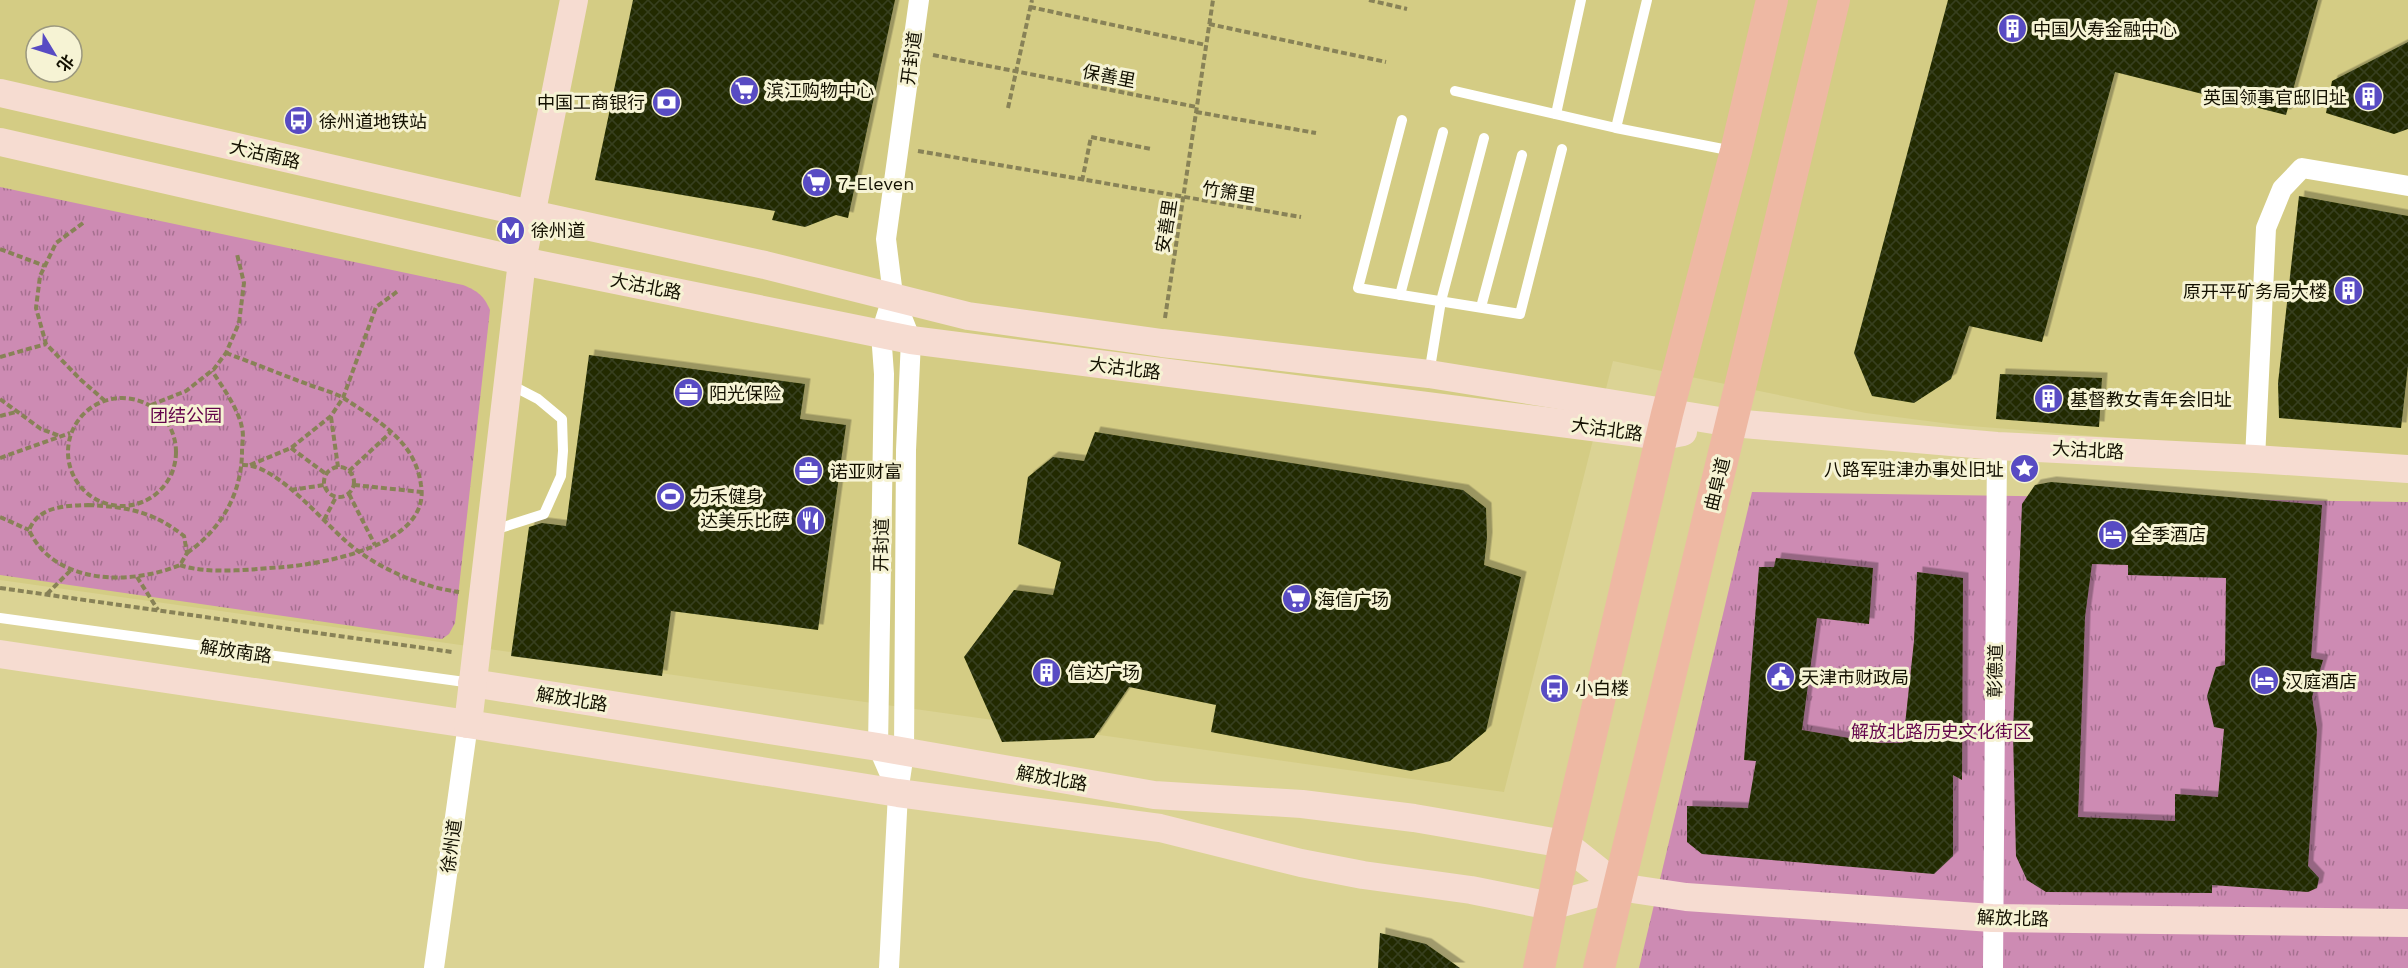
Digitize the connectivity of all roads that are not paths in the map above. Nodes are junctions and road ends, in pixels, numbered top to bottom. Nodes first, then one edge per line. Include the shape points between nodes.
1 (574, 0) edge
2 (920, 0) edge
3 (1581, 0) edge
4 (1647, 0) edge
5 (1772, 0) edge
6 (1834, 0) edge
7 (1455, 91) dead end
8 (8, 93) edge
9 (1556, 114) junction
10 (1402, 120) dead end
11 (1616, 128) junction
12 (1443, 132) dead end
13 (1484, 138) dead end
14 (0, 142) edge
15 (1562, 149) dead end
16 (1736, 151) junction
17 (1522, 155) dead end
18 (2408, 186) edge
19 (531, 214) junction
20 (522, 261) junction
21 (893, 295) junction
22 (1400, 295) junction
23 (1441, 301) junction
24 (1481, 308) junction
25 (881, 333) junction
26 (911, 340) junction
27 (1429, 374) junction
28 (507, 383) junction
29 (1732, 423) junction
30 (1664, 425) junction
31 (1997, 446) junction
32 (2255, 459) junction
33 (2408, 469) edge
34 (490, 531) junction
35 (0, 618) edge
36 (0, 654) edge
37 (475, 669) junction
38 (468, 724) junction
39 (891, 750) junction
40 (898, 793) junction
41 (1564, 844) junction
42 (1619, 886) junction
43 (1551, 906) junction
44 (1992, 918) junction
45 (2408, 923) edge
46 (434, 968) edge
47 (889, 968) edge
48 (1539, 968) edge
49 (1599, 968) edge
50 (1993, 968) edge

1 - 19 main road
2 - 21 street, 开封道 via 886,238
3 - 9 lane
4 - 11 lane
5 - 16 main road
6 - 29 main road, 曲阜道
7 - 9 lane
8 - 19 main road, 大沽南路
9 - 11 lane
10 - 22 lane via 1358,288
11 - 16 lane
12 - 22 lane
13 - 23 lane
14 - 20 main road
15 - 24 lane via 1520,314
16 - 30 main road
17 - 24 lane
18 - 32 street via 2302,168 2282,189 2266,228
19 - 20 main road
19 - 21 main road, 大沽北路
20 - 25 main road, 大沽北路
20 - 28 main road
21 - 25 street, 开封道
21 - 26 street, 开封道
21 - 27 main road, 大沽北路 via 968,316
22 - 23 lane
23 - 24 lane
23 - 27 lane
25 - 26 main road, 大沽北路
25 - 39 street, 开封道
26 - 30 main road, 大沽北路
26 - 39 street, 开封道
27 - 30 main road, 大沽北路
28 - 34 main road
28 - 34 lane via 538,399 562,419 561,476 544,514
29 - 30 main road, 大沽北路
29 - 31 main road, 大沽北路
29 - 42 main road, 曲阜道
30 - 41 main road
31 - 32 main road, 大沽北路
31 - 44 street, 彰德道
32 - 33 main road, 大沽北路
34 - 37 main road
35 - 37 lane, 解放南路
36 - 38 main road
37 - 38 main road
37 - 39 main road, 解放北路
38 - 40 main road, 解放北路
38 - 46 street, 徐州道
39 - 40 street, 开封道
39 - 41 main road, 解放北路 via 1154,795 1302,804 1414,818
40 - 43 main road, 解放北路 via 1160,828 1322,867
40 - 47 street, 开封道
41 - 42 main road, 解放北路
41 - 43 main road
42 - 43 main road, 解放北路
42 - 44 main road, 解放北路 via 1686,897
42 - 49 main road, 曲阜道
43 - 48 main road
44 - 45 main road, 解放北路
44 - 50 street, 彰德道

